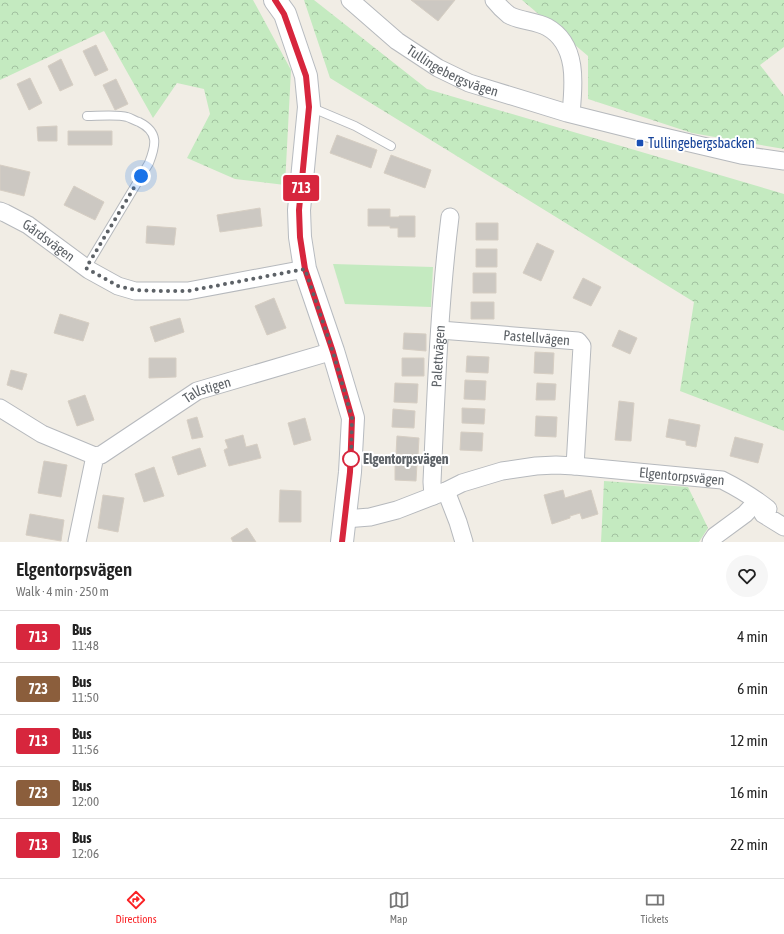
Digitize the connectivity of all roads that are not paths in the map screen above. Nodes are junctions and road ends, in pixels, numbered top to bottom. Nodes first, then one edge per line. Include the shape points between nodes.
1 (275, 0) edge
2 (350, 0) edge
3 (494, 0) edge
4 (309, 107) junction
5 (571, 113) junction
6 (87, 116) dead end
7 (391, 146) dead end
8 (784, 161) edge
9 (0, 211) edge
10 (450, 217) dead end
11 (86, 268) junction
12 (305, 269) junction
13 (440, 330) junction
14 (333, 352) junction
15 (0, 408) edge
16 (95, 456) junction
17 (575, 466) junction
18 (440, 493) junction
19 (757, 501) junction
20 (346, 519) junction
21 (784, 527) edge
22 (77, 542) edge
23 (342, 542) edge
24 (464, 542) edge
25 (711, 542) edge

1 - 4 street via 284,14 306,76
2 - 5 street, Tullingebergsvägen via 397,41 438,68 499,93
3 - 5 street via 509,15 547,27 562,39 570,54 572,68
4 - 7 lane via 354,126
4 - 12 street via 299,210
5 - 8 street, Tullingebergsvägen via 741,155
6 - 11 lane via 127,117 146,126 155,141 149,164
9 - 11 street, Gårdsvägen via 28,225
10 - 13 street, Palettvägen
11 - 12 street, Gårdsvägen via 118,286 135,290 162,291 188,291
12 - 14 street
13 - 17 street, Pastellvägen via 578,340 582,346
13 - 18 street, Palettvägen via 432,482
14 - 16 street, Tallstigen via 197,392 101,455
14 - 20 street via 352,418
15 - 16 street via 42,434
16 - 22 street
17 - 18 street, Elgentorpsvägen via 536,466 502,471 462,483
17 - 19 street, Elgentorpsvägen via 722,480
18 - 20 street, Elgentorpsvägen via 397,510 370,517
18 - 24 street, Palettvägen via 458,522
19 - 21 street, Elgentorpsvägen via 768,509 763,514
19 - 25 street
20 - 23 street

